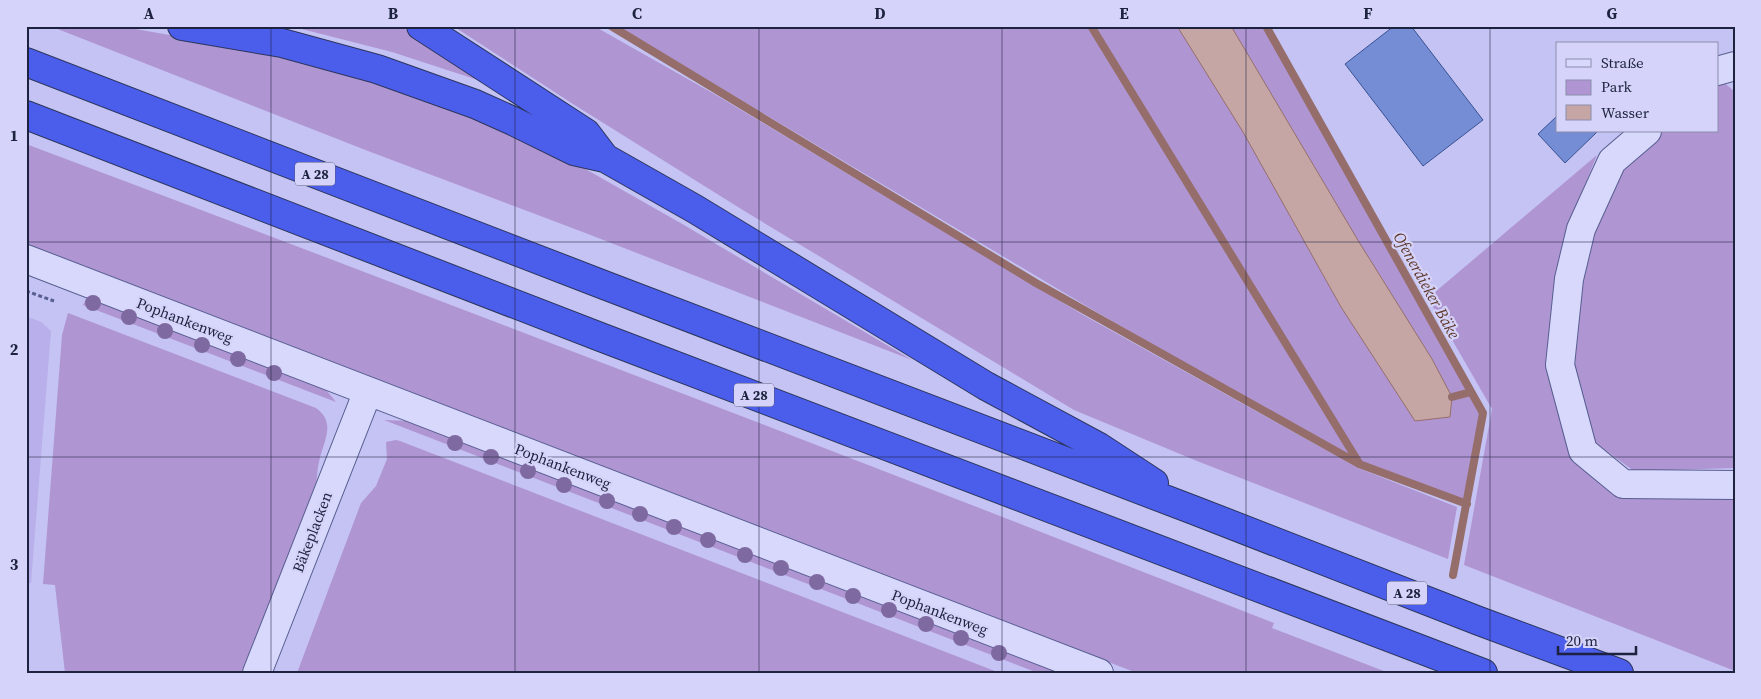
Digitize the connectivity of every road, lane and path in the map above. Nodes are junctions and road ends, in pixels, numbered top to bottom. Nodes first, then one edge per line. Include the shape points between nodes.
1 (182, 26) edge
2 (421, 26) edge
3 (26, 62) edge
4 (1735, 66) edge
5 (1718, 71) edge
6 (26, 115) edge
7 (1646, 132) edge
8 (605, 158) junction
9 (26, 259) edge
10 (368, 391) junction
11 (1735, 486) edge
12 (1196, 511) junction
13 (257, 673) edge
14 (1099, 673) edge
15 (1483, 673) edge
16 (1619, 673) edge

1 - 8 highway via 282,43 377,69 475,104 574,151
2 - 8 highway via 586,133
3 - 12 highway, A 28
4 - 5 street
6 - 15 highway, A 28
7 - 11 street via 1612,161 1581,229 1569,279 1560,365 1583,451 1623,484
8 - 12 highway via 986,386 1099,447
9 - 10 street, Pophankenweg
10 - 13 street, Bäkeplacken
10 - 14 street, Pophankenweg
12 - 16 highway, A 28

